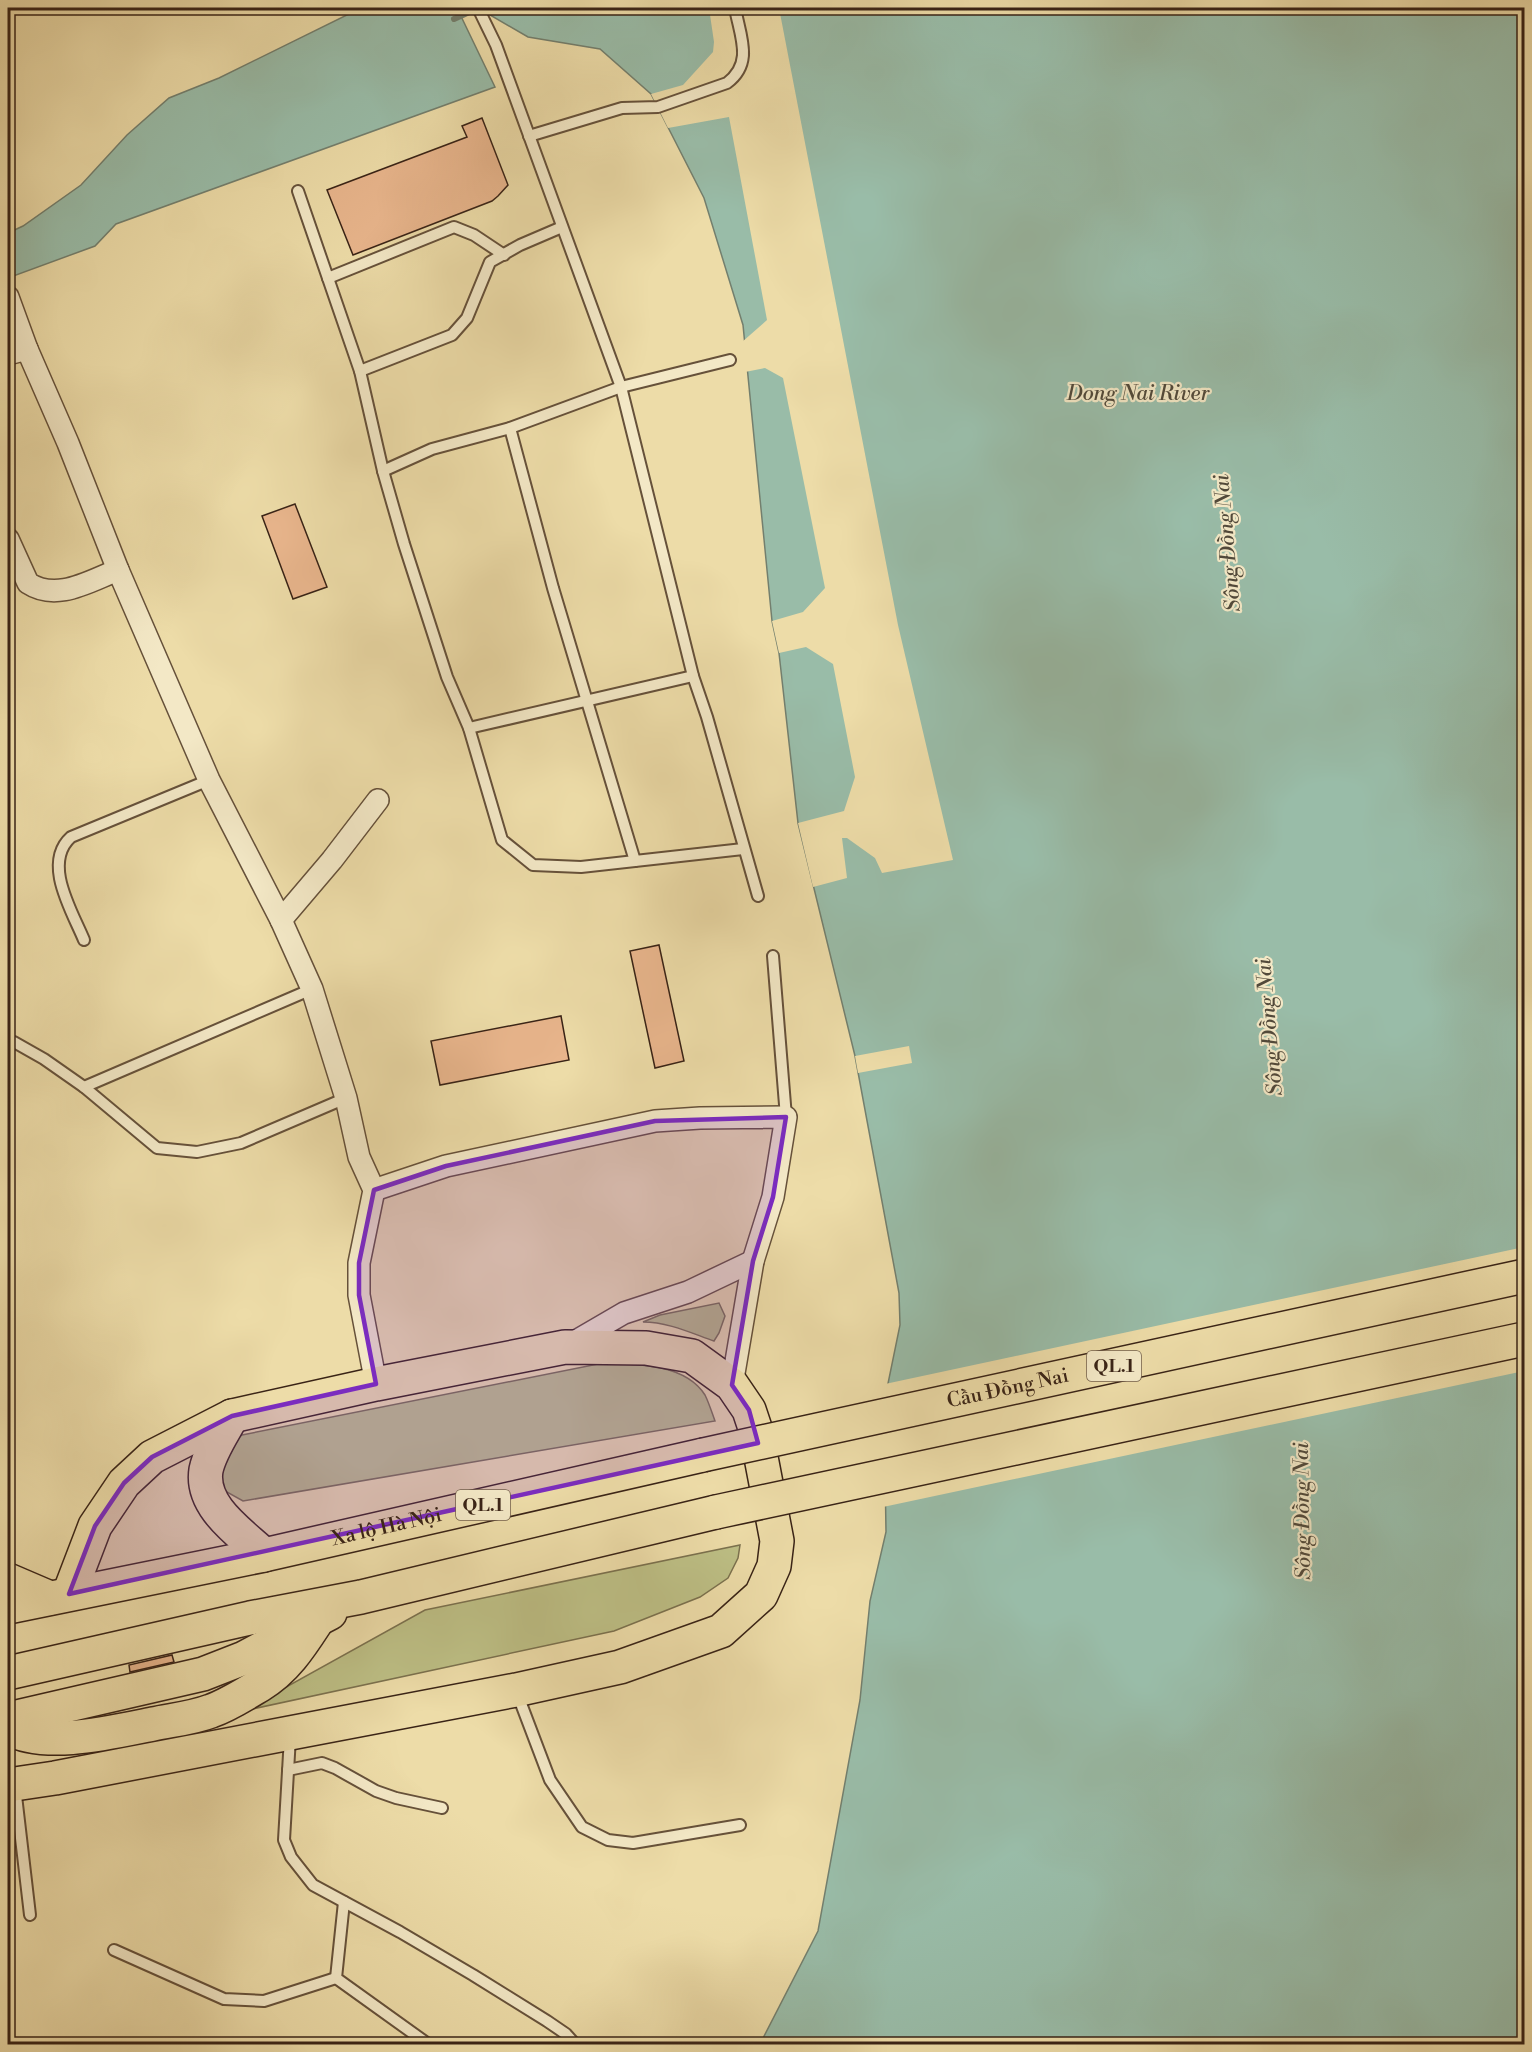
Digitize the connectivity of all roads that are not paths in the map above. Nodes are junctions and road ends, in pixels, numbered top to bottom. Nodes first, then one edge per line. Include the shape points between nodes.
1 (478, 8) edge
2 (735, 8) edge
3 (529, 136) junction
4 (298, 191) dead end
5 (562, 227) junction
6 (504, 255) junction
7 (328, 278) junction
8 (8, 297) edge
9 (17, 352) edge
10 (729, 360) dead end
11 (360, 371) junction
12 (621, 387) junction
13 (510, 428) junction
14 (383, 471) junction
15 (8, 539) edge
16 (118, 570) junction
17 (693, 676) junction
18 (587, 700) junction
19 (469, 728) junction
20 (209, 780) junction
21 (378, 800) dead end
22 (743, 849) junction
23 (634, 861) junction
24 (758, 896) dead end
25 (281, 920) junction
26 (84, 940) dead end
27 (773, 956) dead end
28 (312, 989) junction
29 (8, 1042) edge
30 (84, 1087) junction
31 (346, 1098) junction
32 (786, 1117) junction
33 (374, 1190) junction
34 (753, 1261) junction
35 (1524, 1276) edge
36 (1524, 1339) edge
37 (565, 1347) junction
38 (376, 1384) junction
39 (732, 1385) junction
40 (232, 1416) junction
41 (702, 1455) joint
42 (264, 1554) junction
43 (8, 1580) edge
44 (59, 1596) junction
45 (361, 1597) junction
46 (8, 1607) edge
47 (318, 1620) junction
48 (8, 1672) edge
49 (516, 1690) junction
50 (8, 1719) edge
51 (8, 1728) edge
52 (290, 1733) junction
53 (288, 1770) junction
54 (10, 1785) edge
55 (442, 1808) dead end
56 (740, 1825) dead end
57 (344, 1902) junction
58 (30, 1915) dead end
59 (114, 1950) dead end
60 (336, 1978) junction
61 (428, 2044) edge
62 (575, 2044) edge

1 - 3 lane via 496,45
2 - 3 lane via 745,57 736,76 727,83 657,107 622,108
3 - 5 lane
4 - 7 lane
5 - 6 lane
5 - 12 lane
6 - 7 lane via 454,227
6 - 11 lane via 490,262 466,318 452,335
7 - 11 lane
8 - 9 street
9 - 16 street via 68,443
10 - 12 lane
11 - 14 lane
12 - 13 lane
12 - 17 lane
13 - 14 lane via 432,449
13 - 18 lane
14 - 19 lane via 447,677
15 - 16 street via 28,583 43,591 64,591
16 - 20 street
17 - 18 lane
17 - 22 lane
18 - 19 lane
18 - 23 lane
19 - 23 lane via 502,840 517,853 533,865 581,867
20 - 25 street
20 - 26 lane via 71,837 63,844 58,877
21 - 25 street
22 - 23 lane
22 - 24 lane
25 - 28 street
27 - 32 lane
28 - 30 lane
28 - 31 street
29 - 30 lane via 44,1059
30 - 31 lane via 157,1148 197,1152 241,1143
31 - 33 street via 359,1157
32 - 33 street via 655,1121 446,1166
32 - 34 street via 773,1197
33 - 38 street via 359,1263 359,1295
34 - 37 street via 688,1292 624,1313
34 - 39 street
35 - 41 highway, Cầu Đồng Nai / QL.1, bridge
36 - 45 highway, bridge via 716,1512
37 - 38 highway
37 - 39 highway via 646,1348 692,1356
38 - 40 highway
39 - 49 highway via 756,1431 777,1541 774,1566 761,1595 720,1631 620,1667
40 - 42 highway via 206,1471 206,1491 218,1512
40 - 44 highway via 152,1457 124,1483 95,1526
41 - 42 highway, Xa lộ Hà Nội / QL.1
42 - 44 highway, Xa lộ Hà Nội / QL.1
43 - 44 highway
44 - 46 highway, Xa lộ Hà Nội / QL.1
45 - 47 highway
45 - 48 highway
47 - 50 highway via 244,1658 202,1674
47 - 51 highway via 281,1669 212,1711 89,1736 43,1737 15,1733
49 - 52 highway
49 - 56 lane via 550,1780 582,1827 608,1840 633,1843
52 - 53 lane
52 - 54 highway
53 - 55 lane via 322,1763 376,1791
53 - 57 lane via 284,1840 291,1857 313,1885
54 - 58 lane
57 - 60 lane
57 - 62 lane via 473,1975 547,2021
59 - 60 lane via 224,2000 264,2001
60 - 61 lane

